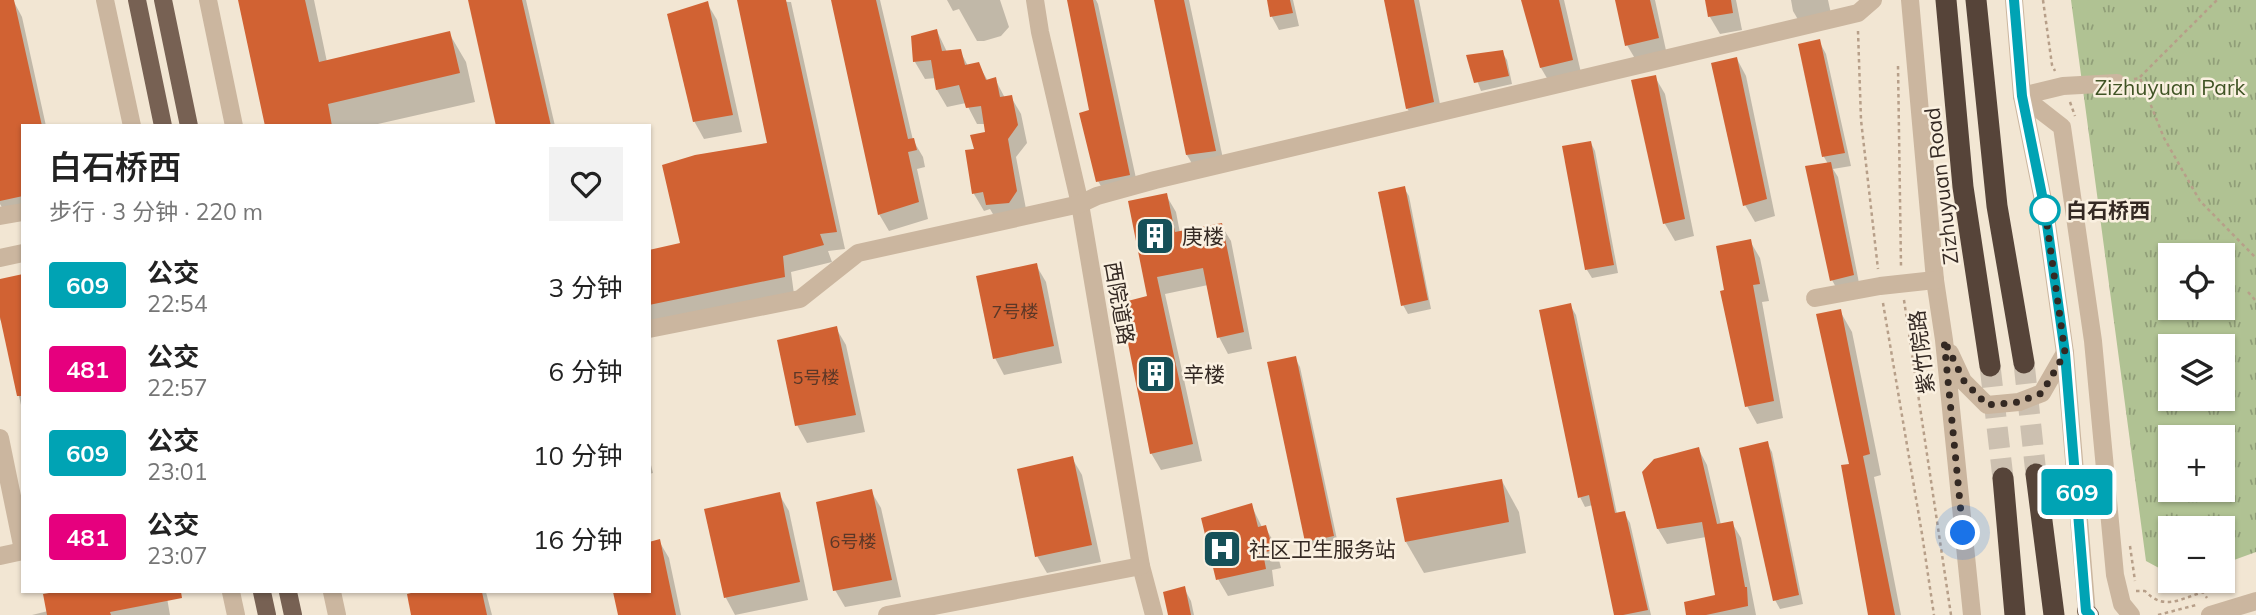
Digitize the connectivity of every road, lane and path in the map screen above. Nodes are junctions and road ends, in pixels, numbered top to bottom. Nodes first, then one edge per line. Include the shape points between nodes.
1 (105, 0) edge
2 (137, 0) edge
3 (163, 0) edge
4 (208, 0) edge
5 (1035, 0) edge
6 (1873, 0) edge
7 (1910, 0) edge
8 (1947, 0) edge
9 (1976, 0) edge
10 (2014, 0) edge
11 (2043, 0) edge
12 (2217, 0) edge
13 (1858, 13) junction
14 (1898, 62) dead end
15 (2140, 78) junction
16 (2117, 83) joint
17 (2063, 86) junction
18 (2022, 96) junction
19 (2077, 119) dead end
20 (132, 124) edge
21 (163, 124) edge
22 (189, 124) edge
23 (234, 124) edge
24 (1080, 204) junction
25 (21, 212) edge
26 (0, 216) edge
27 (21, 253) edge
28 (0, 258) edge
29 (2256, 258) edge
30 (1935, 280) junction
31 (1880, 285) junction
32 (1902, 285) junction
33 (2248, 292) dead end
34 (1815, 298) dead end
35 (2256, 301) edge
36 (651, 329) edge
37 (1944, 340) junction
38 (2065, 353) junction
39 (2024, 363) tunnel mouth
40 (1990, 366) tunnel mouth
41 (0, 438) edge
42 (2036, 474) tunnel mouth
43 (2003, 478) tunnel mouth
44 (2129, 536) dead end
45 (21, 541) edge
46 (21, 551) edge
47 (0, 556) edge
48 (1141, 566) junction
49 (231, 593) edge
50 (262, 593) edge
51 (288, 593) edge
52 (332, 593) edge
53 (2256, 601) edge
54 (2088, 613) edge
55 (236, 615) edge
56 (267, 615) edge
57 (293, 615) edge
58 (337, 615) edge
59 (887, 615) edge
60 (1154, 615) edge
61 (1934, 615) edge
62 (1951, 615) edge
63 (1972, 615) edge
64 (2015, 615) edge
65 (2054, 615) edge
66 (2131, 615) edge
67 (2158, 615) edge
68 (2210, 615) edge

1 - 20 street
2 - 21 main road
3 - 22 main road
4 - 23 street
5 - 24 street, 西院道路
6 - 13 street
7 - 30 street, 紫竹院路
8 - 40 highway, Zizhuyuan Road via 1963,187
9 - 39 highway via 1997,206
10 - 18 street
11 - 17 path via 2052,65
12 - 15 path
13 - 24 street via 1155,180
13 - 31 path via 1861,120
14 - 32 path
15 - 16 path
15 - 29 path via 2164,138 2200,201
16 - 17 street
17 - 18 street
17 - 19 path
18 - 38 street via 2045,210
18 - 66 street via 2062,127 2093,341 2115,575 2122,604
24 - 36 street via 858,253 800,299
24 - 48 street, 西院道路
25 - 26 street
27 - 28 street
30 - 32 street
30 - 37 street, 紫竹院路
31 - 32 street
31 - 34 street
31 - 61 path
32 - 62 path
33 - 35 path
37 - 38 street via 1964,381 1987,405 2019,402 2042,393
37 - 63 street, 紫竹院路
38 - 54 street
41 - 45 street
42 - 65 highway
43 - 64 highway
44 - 67 path via 2136,591 2163,604 2203,592 2210,600
46 - 47 street
48 - 59 street
48 - 60 street, 西院道路
49 - 55 street
50 - 56 main road
51 - 57 main road
52 - 58 street
53 - 68 street

